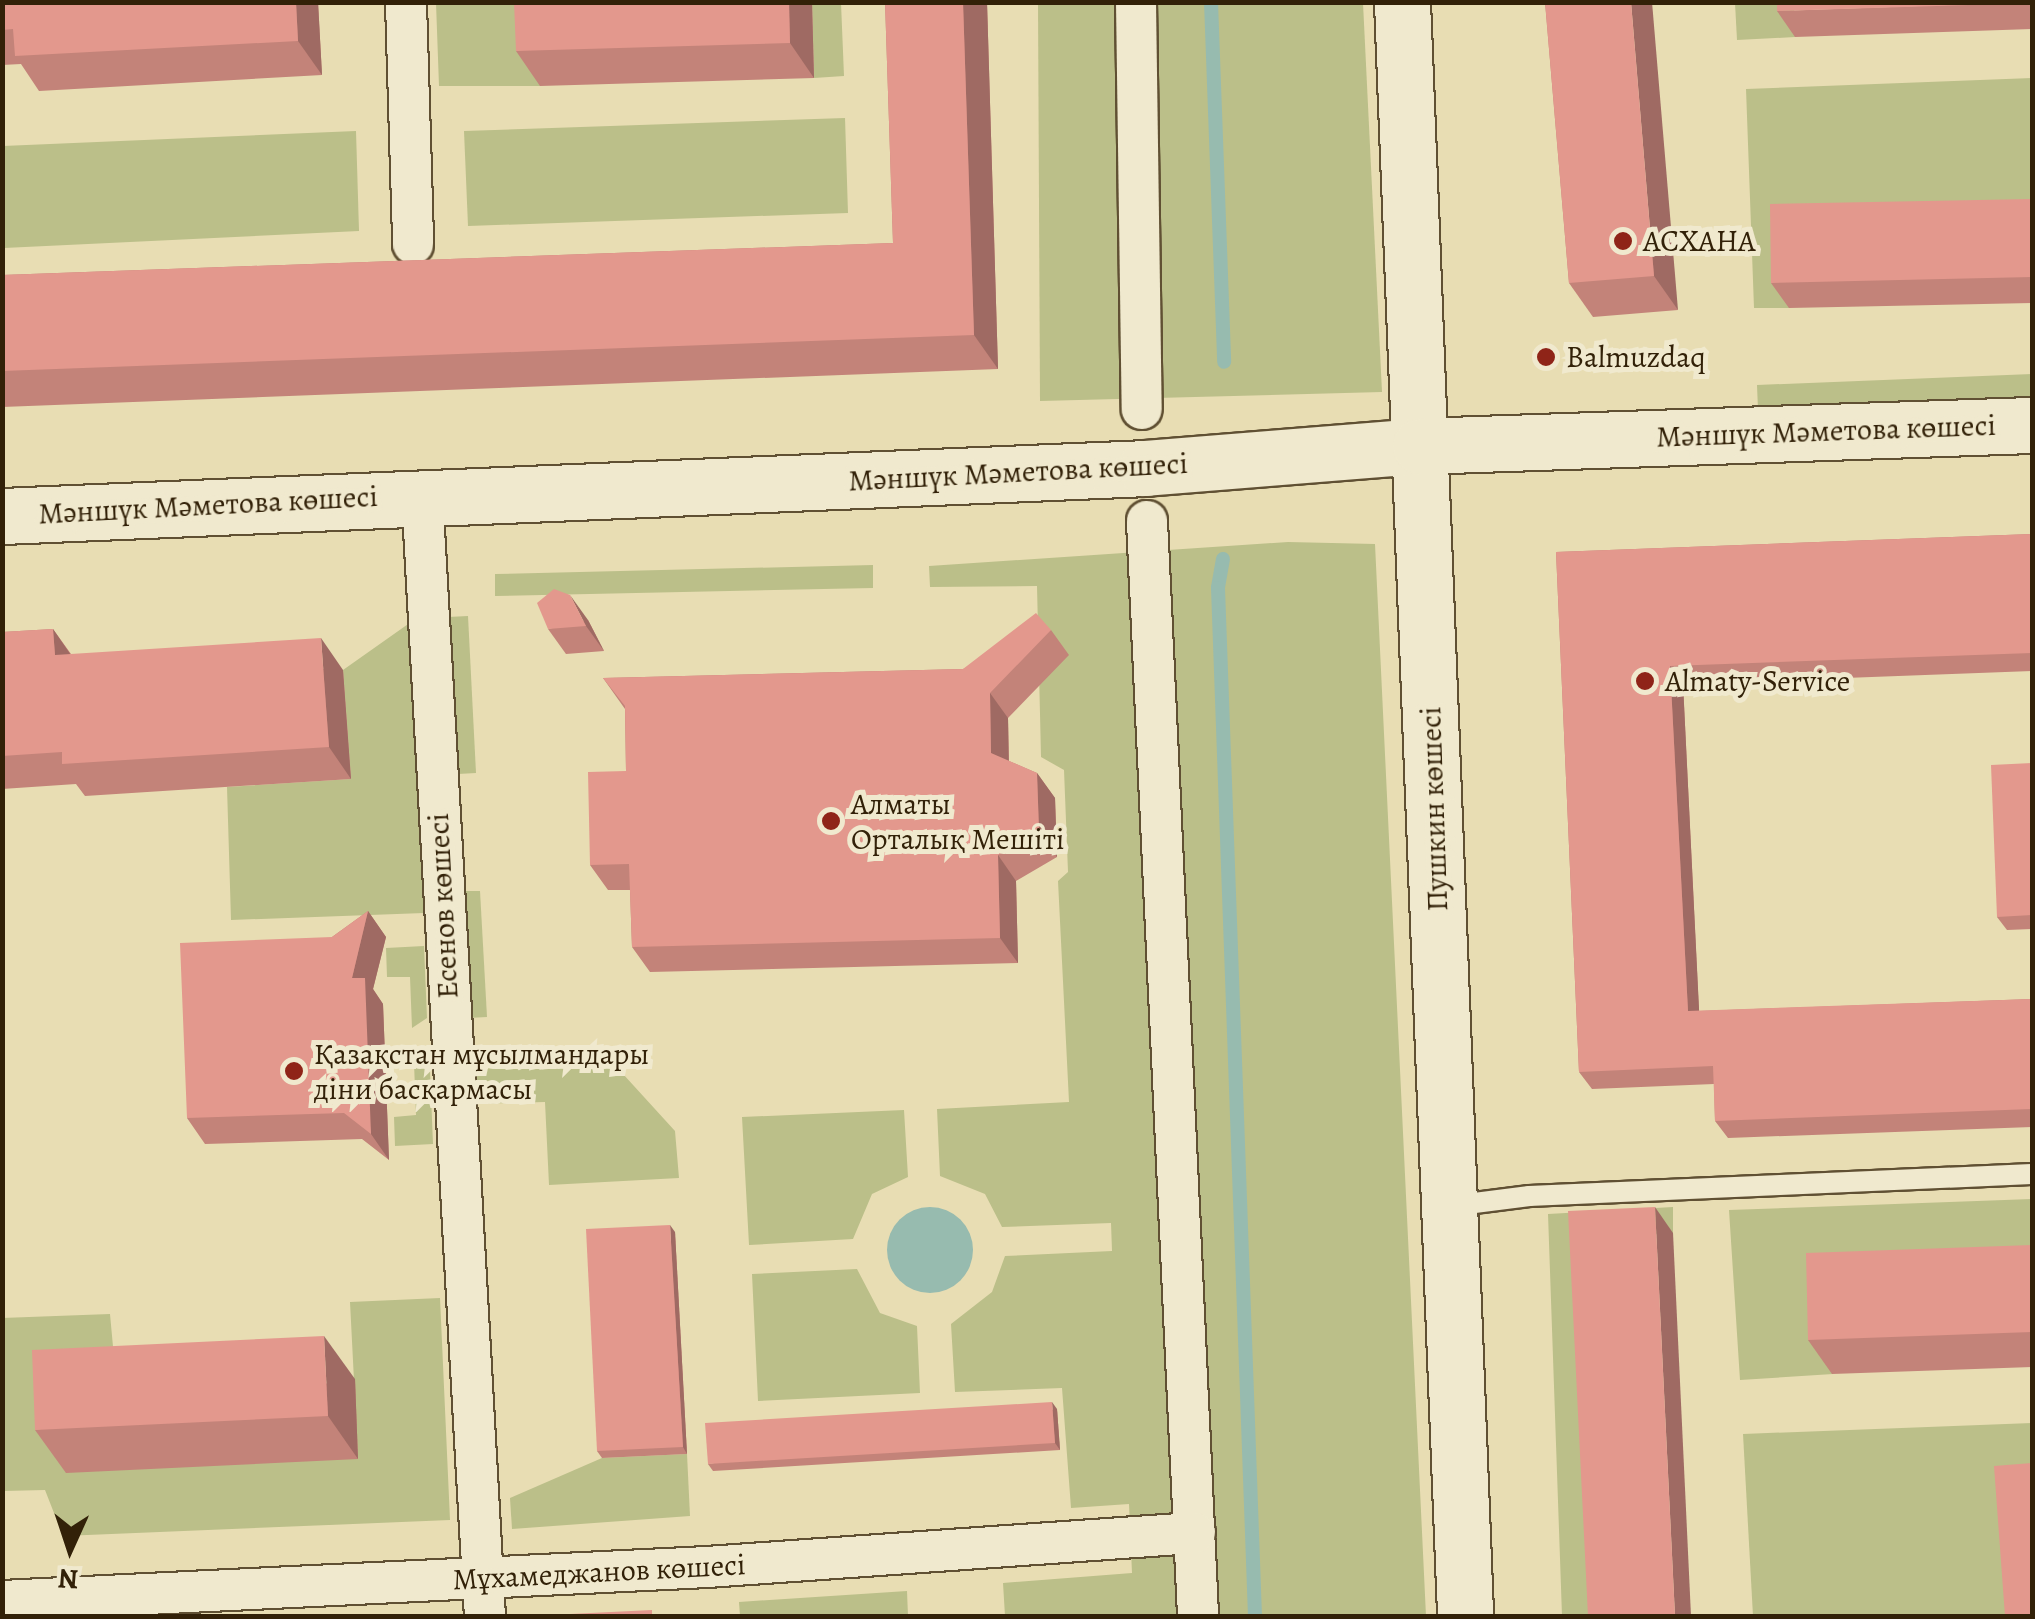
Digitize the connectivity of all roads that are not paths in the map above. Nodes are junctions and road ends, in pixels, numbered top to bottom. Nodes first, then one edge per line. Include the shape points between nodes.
1 (406, 2) edge
2 (1136, 2) edge
3 (1402, 2) edge
4 (414, 244) dead end
5 (1142, 408) dead end
6 (2032, 425) edge
7 (1420, 446) junction
8 (422, 494) junction
9 (2, 516) edge
10 (1147, 521) dead end
11 (2032, 1174) edge
12 (1450, 1206) junction
13 (1195, 1533) junction
14 (484, 1598) edge
15 (2, 1600) edge
16 (1198, 1616) edge
17 (1465, 1616) edge

1 - 4 street
2 - 5 street
3 - 7 street, Пушкин көшесі
6 - 7 street, Мәншүк Мәметова көшесі
7 - 8 street, Мәншүк Мәметова көшесі via 1144,468
7 - 12 street, Пушкин көшесі
8 - 9 street, Мәншүк Мәметова көшесі
8 - 14 street, Есенов көшесі
10 - 13 street
11 - 12 lane via 1529,1196
12 - 17 street, Пушкин көшесі
13 - 14 street, Мұхамеджанов көшесі
13 - 16 street
14 - 15 street, Мұхамеджанов көшесі

